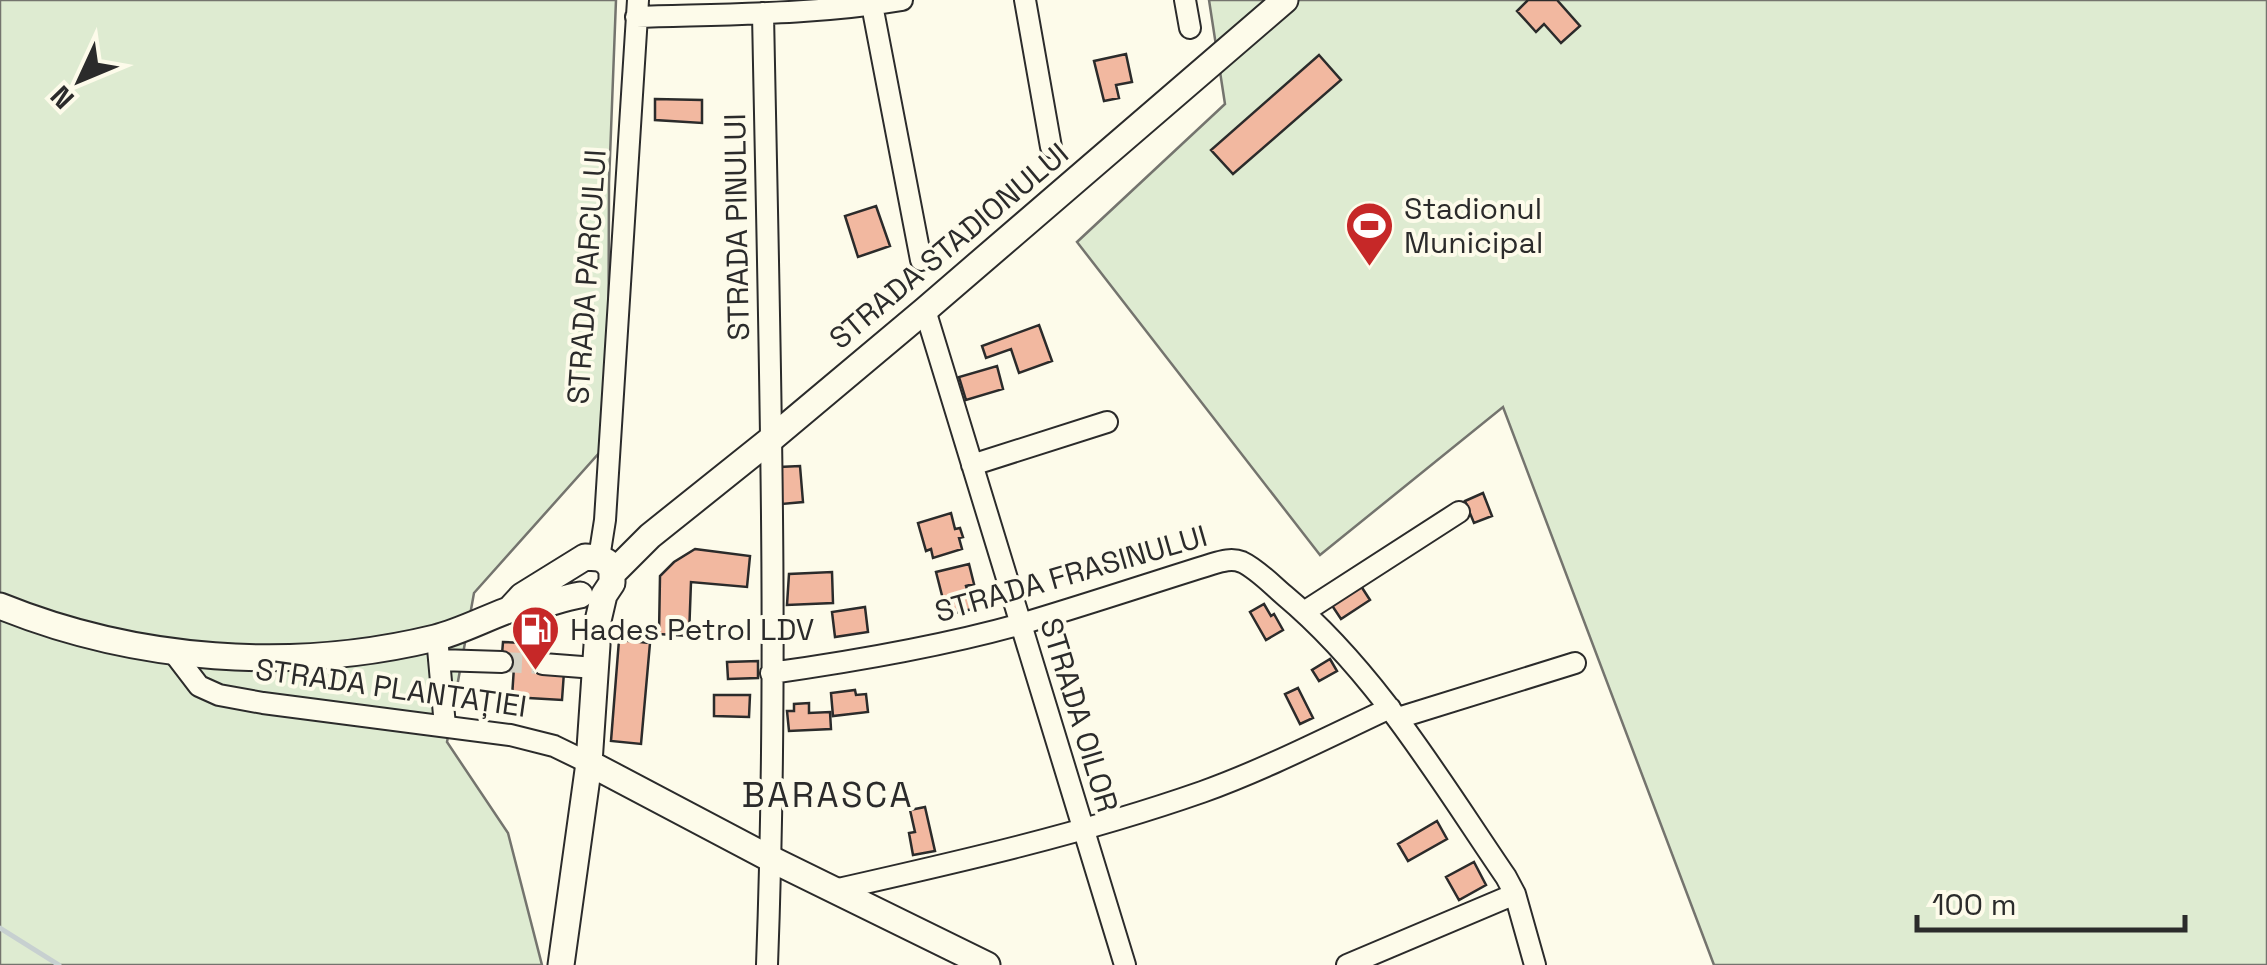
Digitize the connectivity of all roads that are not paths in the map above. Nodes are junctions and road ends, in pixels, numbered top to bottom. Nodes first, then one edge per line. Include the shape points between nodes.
1 (902, 0) edge
2 (1025, 0) edge
3 (1184, 0) edge
4 (1285, 0) edge
5 (872, 5) junction
6 (637, 8) edge
7 (763, 13) junction
8 (1190, 28) dead end
9 (1051, 147) dead end
10 (921, 260) dead end
11 (925, 310) junction
12 (1107, 422) dead end
13 (770, 440) junction
14 (972, 464) junction
15 (1460, 512) dead end
16 (594, 577) junction
17 (0, 606) edge
18 (1304, 612) junction
19 (1020, 624) junction
20 (438, 649) junction
21 (174, 652) junction
22 (502, 662) tunnel mouth
23 (543, 664) tunnel mouth
24 (1575, 664) dead end
25 (595, 668) junction
26 (772, 673) junction
27 (1394, 713) junction
28 (445, 726) junction
29 (588, 763) junction
30 (1083, 831) junction
31 (771, 859) junction
32 (834, 890) junction
33 (1514, 894) junction
34 (561, 963) edge
35 (767, 965) edge
36 (987, 965) edge
37 (1125, 965) edge
38 (1347, 965) edge
39 (1535, 965) edge

1 - 5 street
2 - 9 street
3 - 8 street
4 - 11 main road, STRADA STADIONULUI
5 - 7 street
5 - 10 street
6 - 7 street
6 - 16 street, STRADA PARCULUI via 605,520
7 - 13 street, STRADA PINULUI
11 - 13 main road, STRADA STADIONULUI
11 - 14 street, STRADA OILOR
12 - 14 street
13 - 16 main road, STRADA STADIONULUI
13 - 26 street, STRADA PINULUI
14 - 19 street, STRADA OILOR
15 - 18 street
16 - 20 main road, STRADA STADIONULUI via 528,608 510,608
16 - 25 main road, STRADA PARCULUI
17 - 21 main road, STRADA STADIONULUI via 75,632
18 - 19 street, STRADA FRASINULUI via 1254,569 1231,560
18 - 27 street, STRADA FRASINULUI
19 - 26 street, STRADA FRASINULUI via 879,658
19 - 30 street, STRADA OILOR
20 - 21 main road, STRADA STADIONULUI via 320,656
20 - 22 street
20 - 28 street
21 - 28 street, STRADA PLANTAȚIEI via 193,680 219,695
23 - 25 street
24 - 27 street
25 - 29 main road, STRADA PARCULUI
26 - 31 street, STRADA PINULUI
27 - 30 street via 1238,778
27 - 33 street, STRADA FRASINULUI
28 - 29 street, STRADA PLANTAȚIEI via 554,746
29 - 31 main road, STRADA PLANTAȚIEI
29 - 34 main road, STRADA PARCULUI
30 - 32 street
30 - 37 street, STRADA OILOR
31 - 32 main road, STRADA PLANTAȚIEI
31 - 35 street, STRADA PINULUI
32 - 36 main road, STRADA PLANTAȚIEI
33 - 38 street
33 - 39 street, STRADA FRASINULUI

